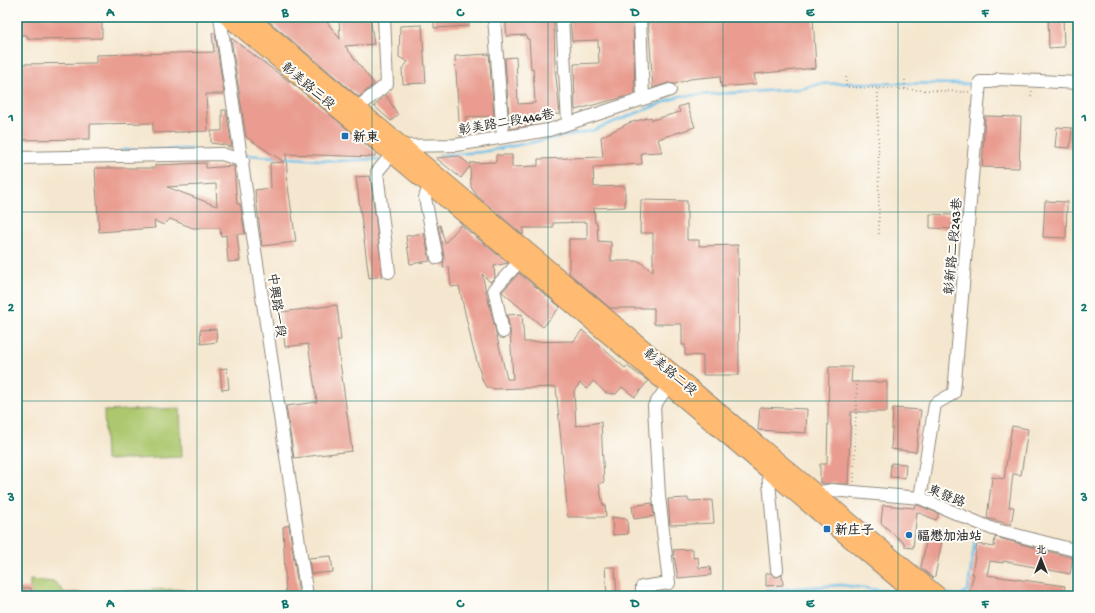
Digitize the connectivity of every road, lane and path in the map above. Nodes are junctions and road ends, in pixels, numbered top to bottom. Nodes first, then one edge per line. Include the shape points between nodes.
1 (220, 17) edge
2 (227, 17) edge
3 (249, 17) edge
4 (384, 17) edge
5 (494, 17) edge
6 (562, 17) edge
7 (640, 17) edge
8 (846, 77) dead end
9 (905, 79) dead end
10 (1078, 83) edge
11 (980, 87) junction
12 (878, 89) junction
13 (905, 89) junction
14 (670, 90) dead end
15 (643, 98) junction
16 (357, 108) junction
17 (568, 123) junction
18 (503, 137) junction
19 (397, 150) junction
20 (17, 158) edge
21 (243, 161) junction
22 (429, 185) junction
23 (879, 234) dead end
24 (437, 258) dead end
25 (520, 261) junction
26 (389, 272) dead end
27 (608, 326) junction
28 (503, 332) dead end
29 (857, 379) dead end
30 (668, 386) junction
31 (768, 471) junction
32 (854, 492) junction
33 (811, 498) junction
34 (920, 498) junction
35 (1078, 551) edge
36 (777, 570) dead end
37 (307, 596) edge
38 (642, 596) edge
39 (917, 596) edge
40 (939, 596) edge

1 - 21 street, 中興路一段
2 - 19 main road, 彰美路三段
3 - 16 main road, 彰美路三段
4 - 16 street via 387,84
5 - 18 street
6 - 17 street
7 - 15 street
8 - 12 path via 846,87
9 - 13 path
10 - 11 street via 999,80
11 - 13 path
11 - 34 street, 彰新路二段243巷 via 954,392 935,404
12 - 13 path
12 - 23 path
14 - 15 street, 彰美路二段446巷
15 - 17 street, 彰美路二段446巷
16 - 19 main road, 彰美路三段
17 - 18 street, 彰美路二段446巷 via 549,130
18 - 19 street, 彰美路二段446巷 via 456,145
19 - 22 main road, 彰美路二段
19 - 26 street via 377,172
19 - 27 main road, 彰美路二段
20 - 21 street via 222,154
21 - 37 street, 中興路一段
22 - 24 street via 425,198
22 - 25 main road, 彰美路二段
25 - 27 main road, 彰美路二段
25 - 28 street via 494,289
27 - 30 main road, 彰美路二段
27 - 33 main road, 彰美路二段
29 - 32 path
30 - 31 main road, 彰美路二段
30 - 38 street via 654,406 659,496 669,583 642,587
31 - 33 main road, 彰美路二段
31 - 36 street
32 - 33 street, 東發路 via 832,490
32 - 34 street, 東發路
33 - 39 main road, 彰美路二段
33 - 40 main road, 彰美路二段
34 - 35 street, 東發路 via 993,529

